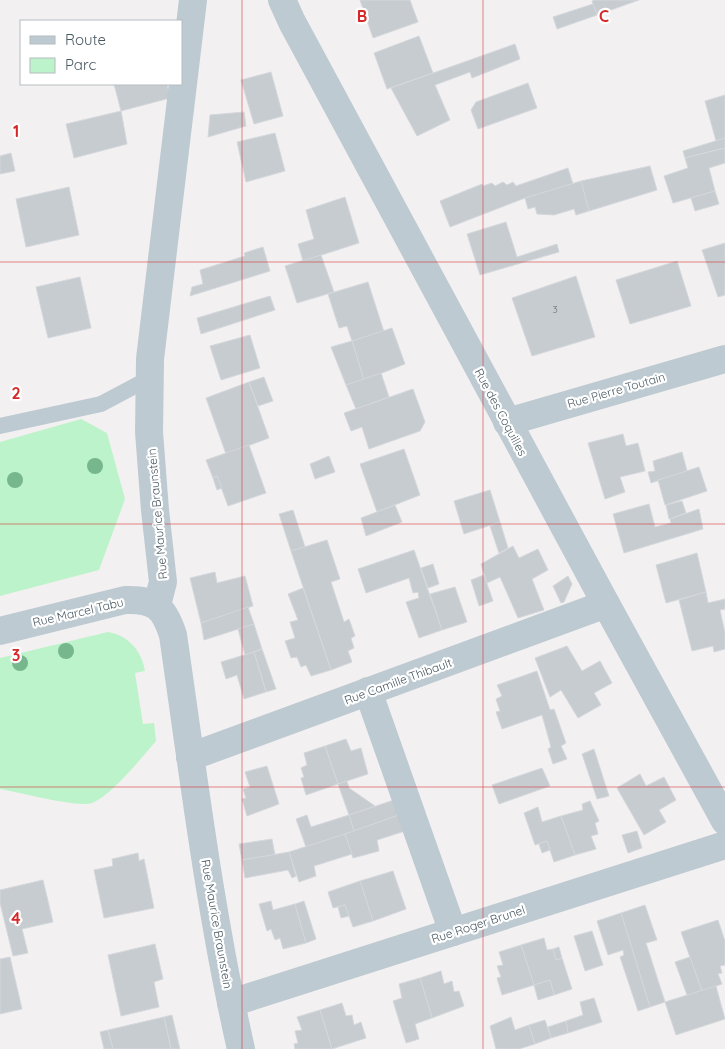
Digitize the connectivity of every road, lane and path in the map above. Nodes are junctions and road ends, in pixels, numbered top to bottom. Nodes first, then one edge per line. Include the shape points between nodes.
1 (193, 0) edge
2 (282, 0) edge
3 (725, 359) edge
4 (150, 378) junction
5 (506, 422) junction
6 (0, 426) edge
7 (606, 604) junction
8 (156, 605) junction
9 (0, 631) edge
10 (368, 692) junction
11 (190, 757) junction
12 (725, 821) edge
13 (725, 845) edge
14 (453, 932) junction
15 (231, 1003) junction
16 (241, 1049) edge

1 - 4 street, Rue Maurice Braunstein
2 - 5 street, Rue des Coquilles
3 - 5 street, Rue Pierre Toutain
4 - 6 lane via 100,404
4 - 8 street, Rue Maurice Braunstein via 154,500 164,582
5 - 7 street, Rue des Coquilles
7 - 10 street, Rue Camille Thibault
7 - 12 street, Rue des Coquilles
8 - 9 street, Rue Marcel Tabu via 125,600
8 - 11 street, Rue Maurice Braunstein via 164,612 173,635
10 - 11 street, Rue Camille Thibault
10 - 14 street
11 - 15 street, Rue Maurice Braunstein
13 - 14 street, Rue Roger Brunel
14 - 15 street, Rue Roger Brunel
15 - 16 street, Rue Maurice Braunstein

